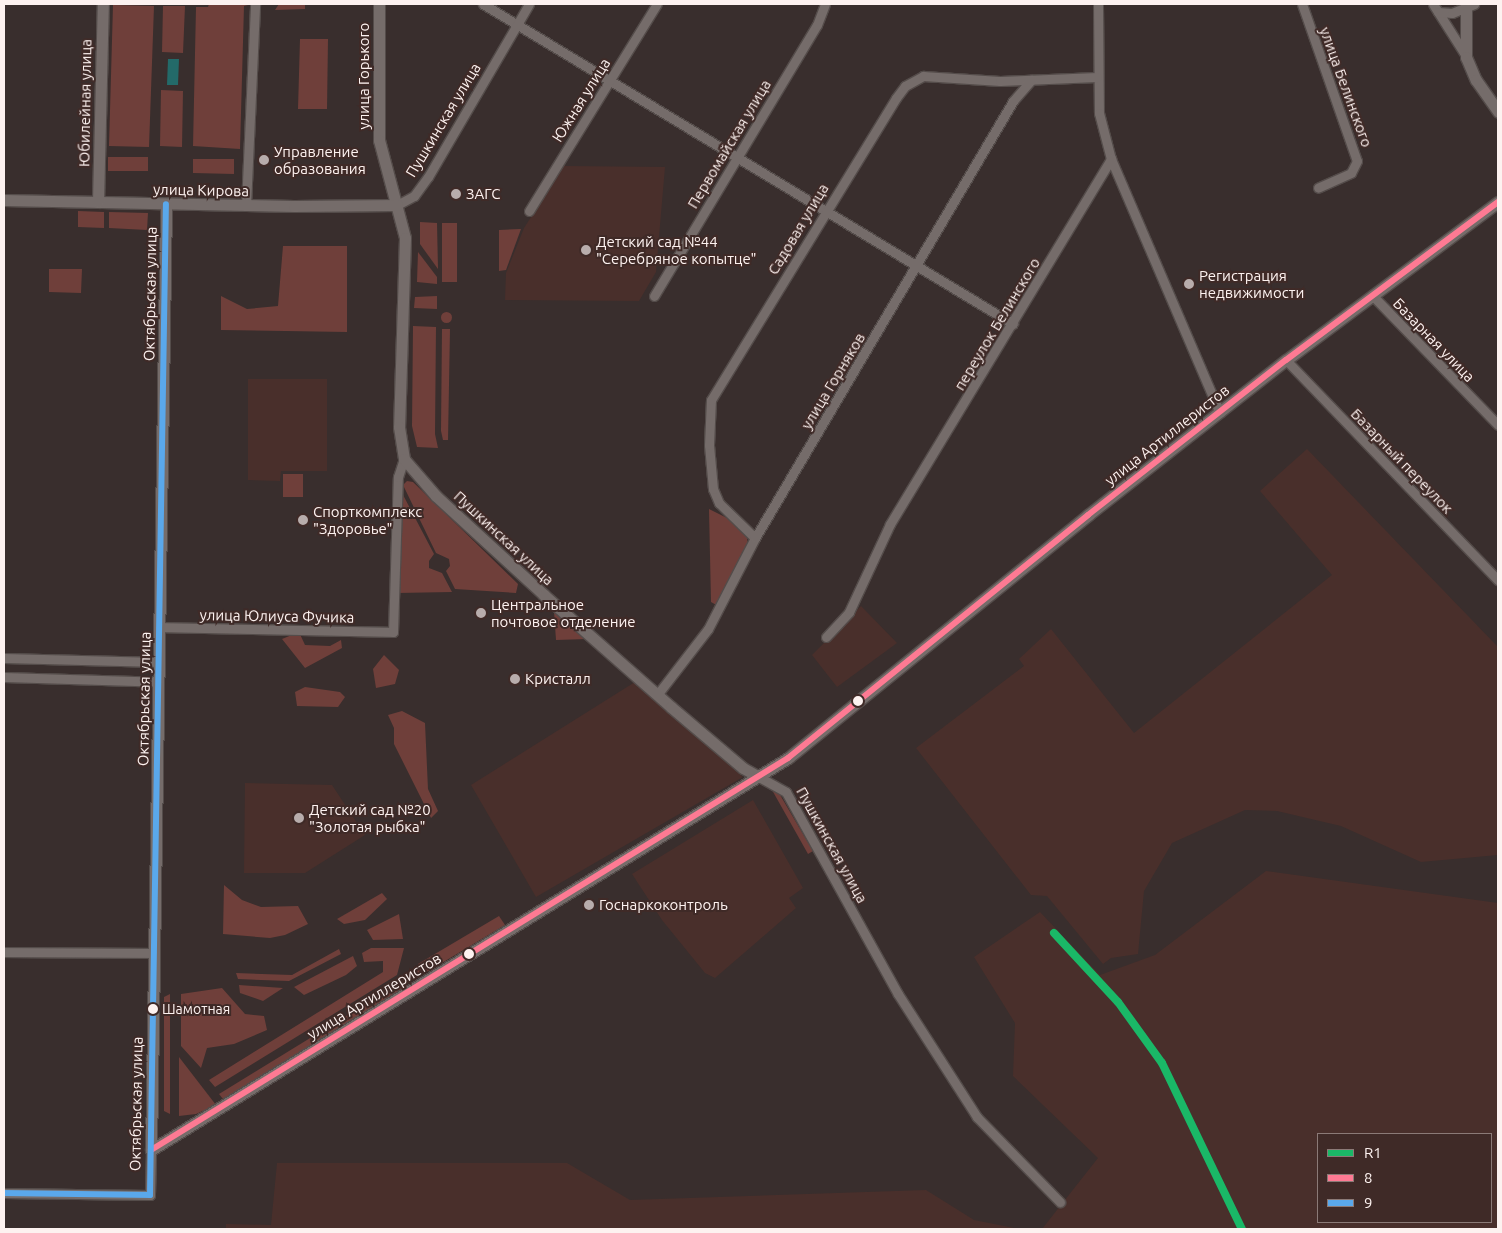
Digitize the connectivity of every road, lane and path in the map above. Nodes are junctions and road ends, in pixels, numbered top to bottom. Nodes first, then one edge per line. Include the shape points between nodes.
1 (103, 4) edge
2 (255, 4) edge
3 (379, 4) edge
4 (483, 4) edge
5 (529, 4) edge
6 (657, 4) edge
7 (825, 4) edge
8 (1098, 4) edge
9 (1302, 4) edge
10 (1433, 4) edge
11 (1469, 5) edge
12 (1438, 12) junction
13 (517, 23) junction
14 (1466, 57) junction
15 (1098, 77) junction
16 (610, 80) junction
17 (1031, 80) junction
18 (1498, 112) edge
19 (738, 156) junction
20 (1111, 160) junction
21 (1318, 188) dead end
22 (4, 200) edge
23 (98, 202) junction
24 (1498, 202) edge
25 (166, 204) junction
26 (246, 205) junction
27 (397, 205) junction
28 (826, 209) junction
29 (529, 211) dead end
30 (917, 267) junction
31 (1372, 295) junction
32 (654, 296) dead end
33 (1013, 324) junction
34 (1286, 360) junction
35 (1220, 413) junction
36 (1498, 425) edge
37 (404, 459) junction
38 (755, 538) junction
39 (1498, 580) edge
40 (160, 627) junction
41 (826, 637) dead end
42 (4, 658) edge
43 (159, 662) junction
44 (4, 677) edge
45 (159, 682) junction
46 (657, 695) junction
47 (759, 777) junction
48 (4, 952) edge
49 (153, 953) junction
50 (152, 1150) junction
51 (4, 1193) edge
52 (1060, 1202) dead end

1 - 23 street, Юбилейная улица
2 - 26 street
3 - 27 street, улица Горького via 379,140
4 - 13 street
5 - 13 street, Пушкинская улица
6 - 16 street, Южная улица
7 - 19 street, Первомайская улица via 817,25
8 - 15 street
9 - 21 street, улица Белинского via 1358,161 1351,173
10 - 12 street
11 - 12 street via 1452,13
11 - 14 street
12 - 14 street
13 - 16 street
13 - 27 street, Пушкинская улица via 428,177 414,196
14 - 18 street via 1476,80
15 - 17 street
15 - 20 street via 1099,113
16 - 19 street
16 - 29 street, Южная улица
17 - 28 street, Садовая улица via 916,78 896,98
17 - 30 street, улица Горняков via 1014,101
19 - 28 street
19 - 32 street, Первомайская улица
20 - 33 street, переулок Белинского
20 - 35 street
22 - 23 street, улица Кирова
23 - 25 street, улица Кирова
24 - 31 street, улица Артиллеристов
25 - 26 street, улица Кирова
25 - 40 street, Октябрьская улица
26 - 27 street, улица Кирова
27 - 37 street via 405,238 399,427
28 - 30 street
28 - 38 street, Садовая улица via 711,400 709,445 713,489 719,503
30 - 33 street
30 - 38 street, улица Горняков
31 - 34 street, улица Артиллеристов
31 - 36 street, Базарная улица
33 - 41 street, переулок Белинского via 890,524 849,612
34 - 35 street, улица Артиллеристов
34 - 39 street, Базарный переулок
35 - 47 street, улица Артиллеристов via 1088,515 812,740
37 - 40 street, улица Юлиуса Фучика via 398,477 393,632
37 - 46 street, Пушкинская улица via 443,502
38 - 46 street, улица Горняков via 708,629
40 - 43 street, Октябрьская улица
42 - 43 street
43 - 45 street, Октябрьская улица
44 - 45 street
45 - 49 street, Октябрьская улица
46 - 47 street, Пушкинская улица via 743,768
47 - 50 street, улица Артиллеристов
47 - 52 street, Пушкинская улица via 786,792 898,994 977,1117
48 - 49 street
49 - 50 street, Октябрьская улица
50 - 51 street, Октябрьская улица via 150,1195

